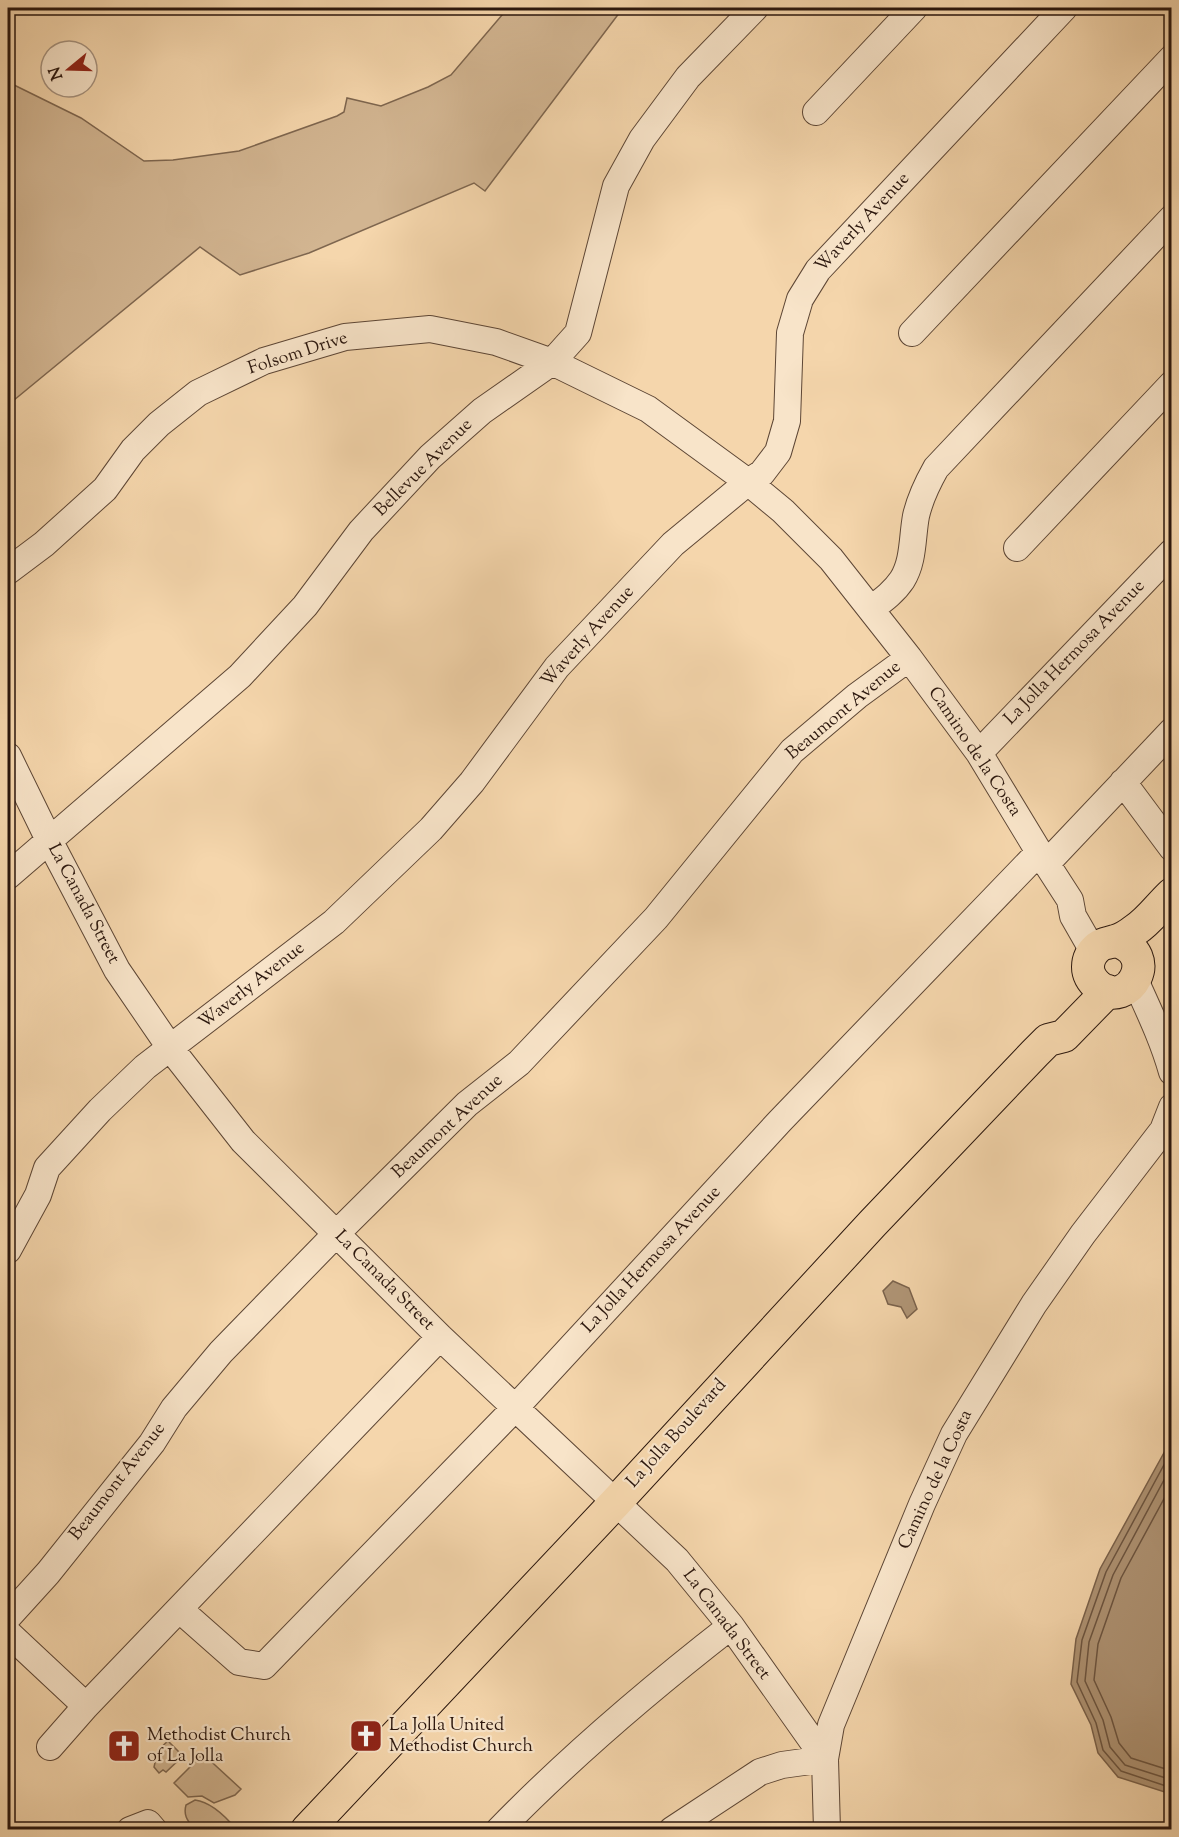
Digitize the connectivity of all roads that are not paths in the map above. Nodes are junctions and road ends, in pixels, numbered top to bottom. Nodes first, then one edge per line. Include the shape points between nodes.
1 (755, 8) edge
2 (914, 8) edge
3 (1064, 8) edge
4 (1172, 58) edge
5 (816, 112) dead end
6 (1172, 218) edge
7 (912, 333) dead end
8 (552, 362) junction
9 (1172, 384) edge
10 (748, 482) junction
11 (1017, 548) dead end
12 (1172, 552) edge
13 (8, 571) edge
14 (871, 609) junction
15 (909, 658) junction
16 (1172, 731) edge
17 (979, 753) junction
18 (8, 756) edge
19 (1123, 782) junction
20 (49, 840) junction
21 (1172, 848) edge
22 (1043, 858) junction
23 (8, 876) edge
24 (1172, 894) edge
25 (1172, 919) edge
26 (1113, 967) junction
27 (171, 1049) junction
28 (1172, 1072) edge
29 (1172, 1107) edge
30 (336, 1233) junction
31 (8, 1250) edge
32 (440, 1337) junction
33 (516, 1407) junction
34 (616, 1502) junction
35 (179, 1609) junction
36 (8, 1617) edge
37 (731, 1626) junction
38 (8, 1632) edge
39 (86, 1706) junction
40 (50, 1747) dead end
41 (825, 1759) junction
42 (130, 1830) edge
43 (154, 1830) edge
44 (307, 1830) edge
45 (499, 1830) edge
46 (672, 1830) edge
47 (827, 1830) edge

1 - 8 street, Bellevue Avenue via 688,77 642,139 616,186 578,333
2 - 5 street
3 - 10 street, Waverly Avenue via 818,270 800,299 790,333 787,421 778,452 762,474
4 - 7 street
6 - 14 street via 936,468 924,488 903,579
8 - 10 street, Camino de la Costa via 648,409
8 - 13 street, Folsom Drive via 496,342 430,329 345,337 264,361 198,393 159,424 105,489
8 - 20 street, Bellevue Avenue via 482,411 430,457 361,531 305,606 240,676
9 - 11 street
10 - 14 street, Camino de la Costa via 831,559
10 - 27 street, Waverly Avenue via 673,544 557,667 472,782 431,829 333,922
12 - 17 street, La Jolla Hermosa Avenue
14 - 15 street, Camino de la Costa
15 - 17 street, Camino de la Costa
15 - 30 street, Beaumont Avenue via 792,751 663,910 519,1063 467,1104
16 - 19 street, La Jolla Hermosa Avenue
17 - 22 street, Camino de la Costa
18 - 20 street, La Canada Street
19 - 21 street
19 - 22 street, La Jolla Hermosa Avenue
20 - 23 street, Bellevue Avenue
20 - 27 street, La Canada Street via 117,970
22 - 26 street, Camino de la Costa via 1070,900 1079,903
22 - 33 street, La Jolla Hermosa Avenue via 780,1121
24 - 26 main road, La Jolla Boulevard via 1137,929
25 - 26 main road, La Jolla Boulevard
26 - 28 street, Camino de la Costa via 1148,1026 1156,1030
26 - 34 main road, La Jolla Boulevard via 1049,1026 1048,1040
27 - 30 street, La Canada Street via 243,1141
27 - 31 street, Waverly Avenue via 145,1067 100,1110 47,1168 38,1195
29 - 41 street, Camino de la Costa via 1163,1130 1034,1304 954,1434 831,1725
30 - 32 street, La Canada Street
30 - 36 street, Beaumont Avenue via 221,1352 48,1573
32 - 33 street, La Canada Street
32 - 35 street
33 - 34 street, La Canada Street
33 - 35 street, La Jolla Hermosa Avenue via 264,1666 238,1662
34 - 37 street, La Canada Street via 676,1560
34 - 44 main road, La Jolla Boulevard
35 - 39 street
37 - 41 street, La Canada Street
37 - 45 street via 545,1783
38 - 39 street
39 - 40 street
41 - 46 street via 760,1772
41 - 47 street, Camino de la Costa
42 - 43 street via 148,1823

